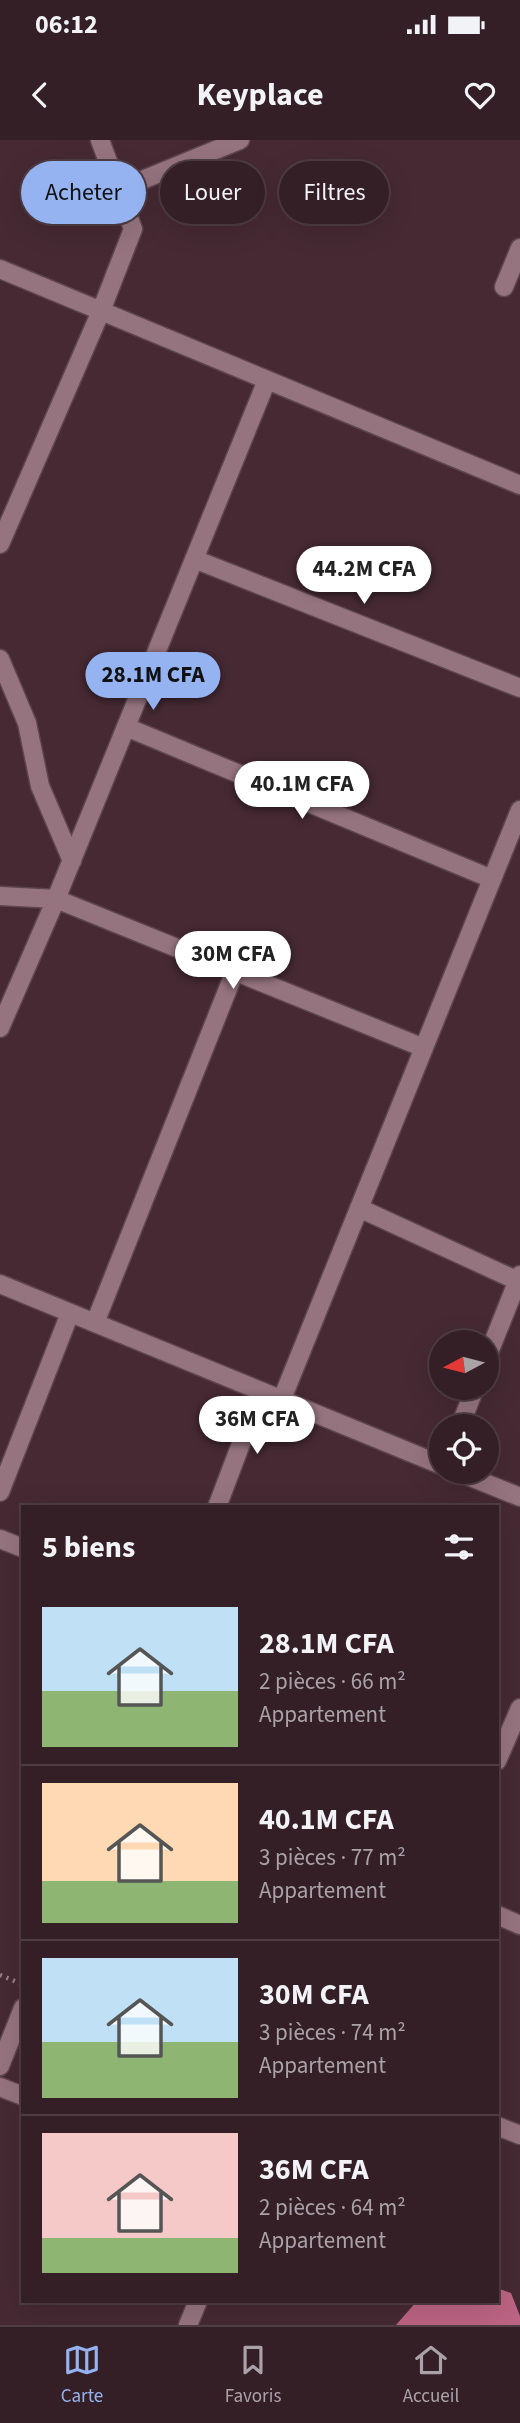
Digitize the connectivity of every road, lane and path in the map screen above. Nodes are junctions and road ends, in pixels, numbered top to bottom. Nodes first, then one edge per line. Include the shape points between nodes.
1 (100, 140) edge
2 (240, 140) edge
3 (108, 161) edge
4 (146, 179) edge
5 (131, 224) edge
6 (520, 248) edge
7 (0, 269) edge
8 (504, 288) dead end
9 (101, 311) junction
10 (267, 380) junction
11 (520, 485) edge
12 (0, 544) edge
13 (194, 559) junction
14 (0, 659) edge
15 (520, 688) edge
16 (126, 727) junction
17 (520, 810) edge
18 (72, 861) junction
19 (492, 879) junction
20 (0, 896) edge
21 (56, 899) junction
22 (235, 971) junction
23 (0, 1028) edge
24 (424, 1048) junction
25 (359, 1208) junction
26 (519, 1278) edge
27 (0, 1284) edge
28 (70, 1313) junction
29 (95, 1323) junction
30 (498, 1330) edge
31 (261, 1391) junction
32 (282, 1399) junction
33 (429, 1460) edge
34 (488, 1484) edge
35 (0, 1492) edge
36 (520, 1497) edge
37 (217, 1505) edge
38 (0, 1539) edge
39 (21, 1547) edge
40 (519, 1713) edge
41 (499, 1757) edge
42 (499, 1916) edge
43 (520, 1925) edge
44 (0, 1975) edge
45 (21, 1983) edge
46 (21, 2013) edge
47 (0, 2066) edge
48 (0, 2087) edge
49 (21, 2095) edge
50 (499, 2127) edge
51 (520, 2135) edge
52 (197, 2303) edge
53 (188, 2325) edge

1 - 3 street
2 - 4 street
5 - 9 street
6 - 8 street
7 - 9 street
9 - 10 street
9 - 12 street
10 - 11 street
10 - 13 street
13 - 15 street
13 - 16 street
14 - 18 street via 27,723 40,786
16 - 18 street
16 - 19 street
17 - 19 street
18 - 21 street
19 - 24 street
20 - 21 street
21 - 22 street
21 - 23 street
22 - 24 street
22 - 29 street
24 - 25 street
25 - 26 street
25 - 32 street
26 - 30 street
27 - 28 street
28 - 29 street
28 - 35 street
29 - 31 street
31 - 32 street
31 - 37 street
32 - 33 street
34 - 36 street
38 - 39 street
40 - 41 street
42 - 43 street
44 - 45 path
46 - 47 street
48 - 49 street
50 - 51 street
52 - 53 street

